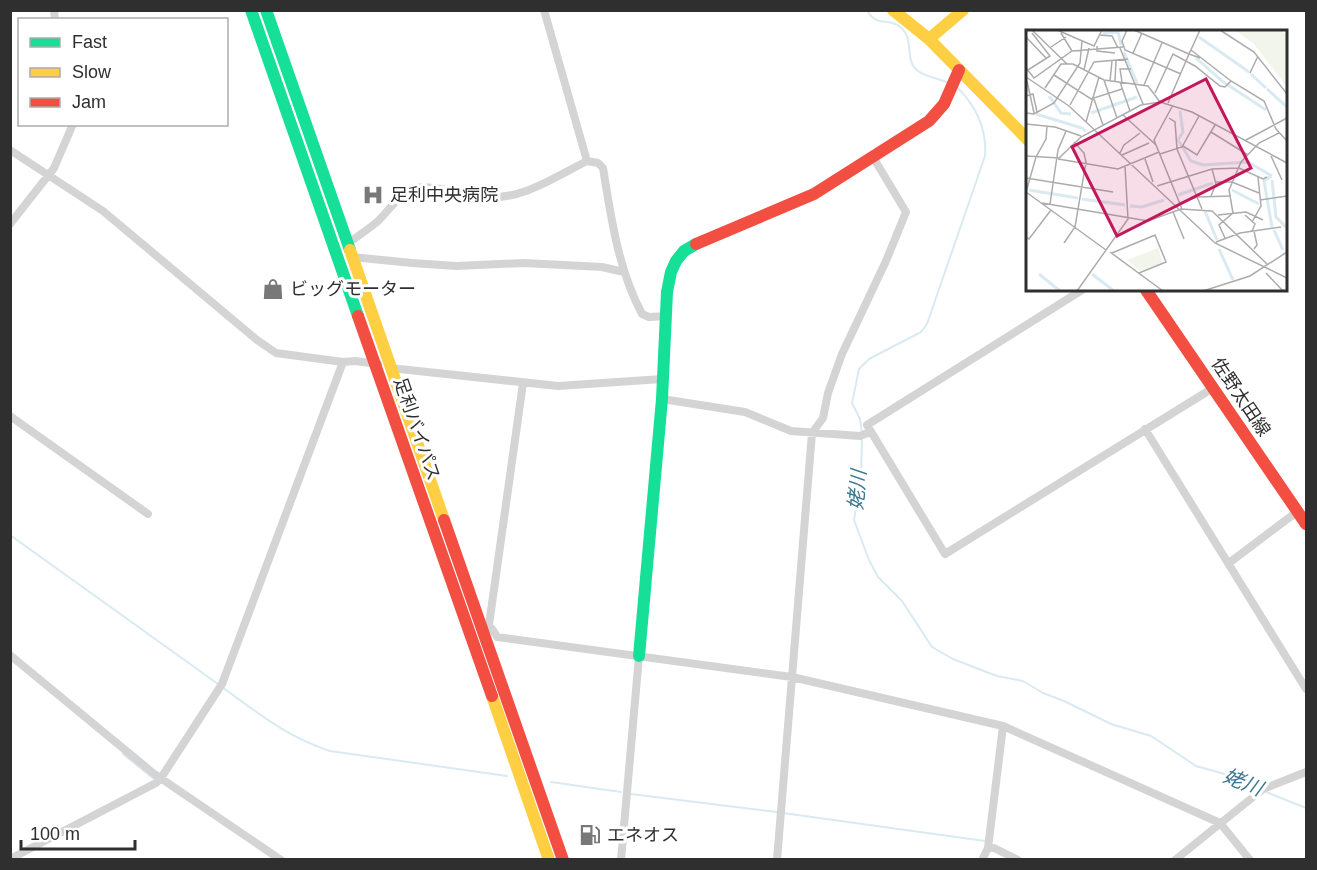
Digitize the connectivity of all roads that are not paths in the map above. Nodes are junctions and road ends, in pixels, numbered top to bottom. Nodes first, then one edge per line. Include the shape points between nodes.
1 (251, 10) edge
2 (266, 10) edge
3 (544, 10) edge
4 (893, 10) edge
5 (963, 10) edge
6 (928, 39) junction
7 (955, 79) junction
8 (72, 126) edge
9 (1026, 138) edge
10 (10, 150) edge
11 (873, 157) junction
12 (586, 161) junction
13 (47, 174) junction
14 (10, 224) edge
15 (347, 244) junction
16 (352, 257) junction
17 (624, 272) junction
18 (1080, 291) edge
19 (1147, 291) edge
20 (667, 316) junction
21 (343, 362) junction
22 (375, 363) junction
23 (391, 369) junction
24 (662, 379) junction
25 (523, 383) junction
26 (1213, 388) junction
27 (662, 399) junction
28 (10, 416) edge
29 (1145, 429) junction
30 (870, 432) junction
31 (812, 433) junction
32 (1298, 511) junction
33 (148, 514) dead end
34 (1306, 524) edge
35 (1228, 563) junction
36 (484, 626) junction
37 (10, 655) edge
38 (639, 656) junction
39 (792, 677) junction
40 (1306, 689) edge
41 (1003, 726) junction
42 (1306, 772) edge
43 (161, 778) junction
44 (1220, 823) junction
45 (988, 848) junction
46 (10, 859) edge
47 (622, 859) edge
48 (281, 860) edge
49 (549, 860) edge
50 (562, 860) edge
51 (777, 860) edge
52 (982, 860) edge
53 (1018, 860) edge
54 (1175, 860) edge
55 (1250, 860) edge

1 - 22 main road, 足利バイパス
2 - 15 main road, 足利バイパス
3 - 12 street
4 - 6 main road
5 - 6 main road
6 - 7 main road
7 - 9 main road
7 - 11 main road via 936,116
8 - 13 street via 54,168
10 - 13 street
11 - 20 main road via 814,194 682,252 670,276
11 - 31 street via 906,212 842,354 823,418
12 - 15 street via 521,193 502,197 416,188
12 - 17 street via 603,168
13 - 14 street
13 - 21 street via 103,211 276,353
15 - 16 main road, 足利バイパス
16 - 17 street via 456,266 524,262
16 - 23 main road, 足利バイパス
17 - 20 street via 642,314
18 - 30 street via 867,425
19 - 26 main road, 佐野太田線
20 - 24 main road
21 - 22 street
21 - 43 street via 222,684
22 - 23 street
22 - 49 main road, 足利バイパス
23 - 25 street
23 - 36 main road, 足利バイパス
24 - 25 street via 558,386
24 - 27 main road
25 - 36 street
26 - 29 street
26 - 32 main road, 佐野太田線
27 - 31 street via 745,412 791,431
27 - 38 main road
28 - 33 street
29 - 30 street via 945,554
29 - 35 street
30 - 31 street via 860,436
31 - 39 street
32 - 34 main road, 佐野太田線
32 - 35 street
35 - 40 street
36 - 38 street via 492,627 497,637
36 - 50 main road, 足利バイパス
37 - 43 street
38 - 39 street
38 - 47 street
39 - 41 street
39 - 51 street
41 - 44 street
41 - 45 street
42 - 44 street via 1263,789
43 - 46 street
43 - 48 street
44 - 54 street
44 - 55 street
45 - 52 street
45 - 53 street

